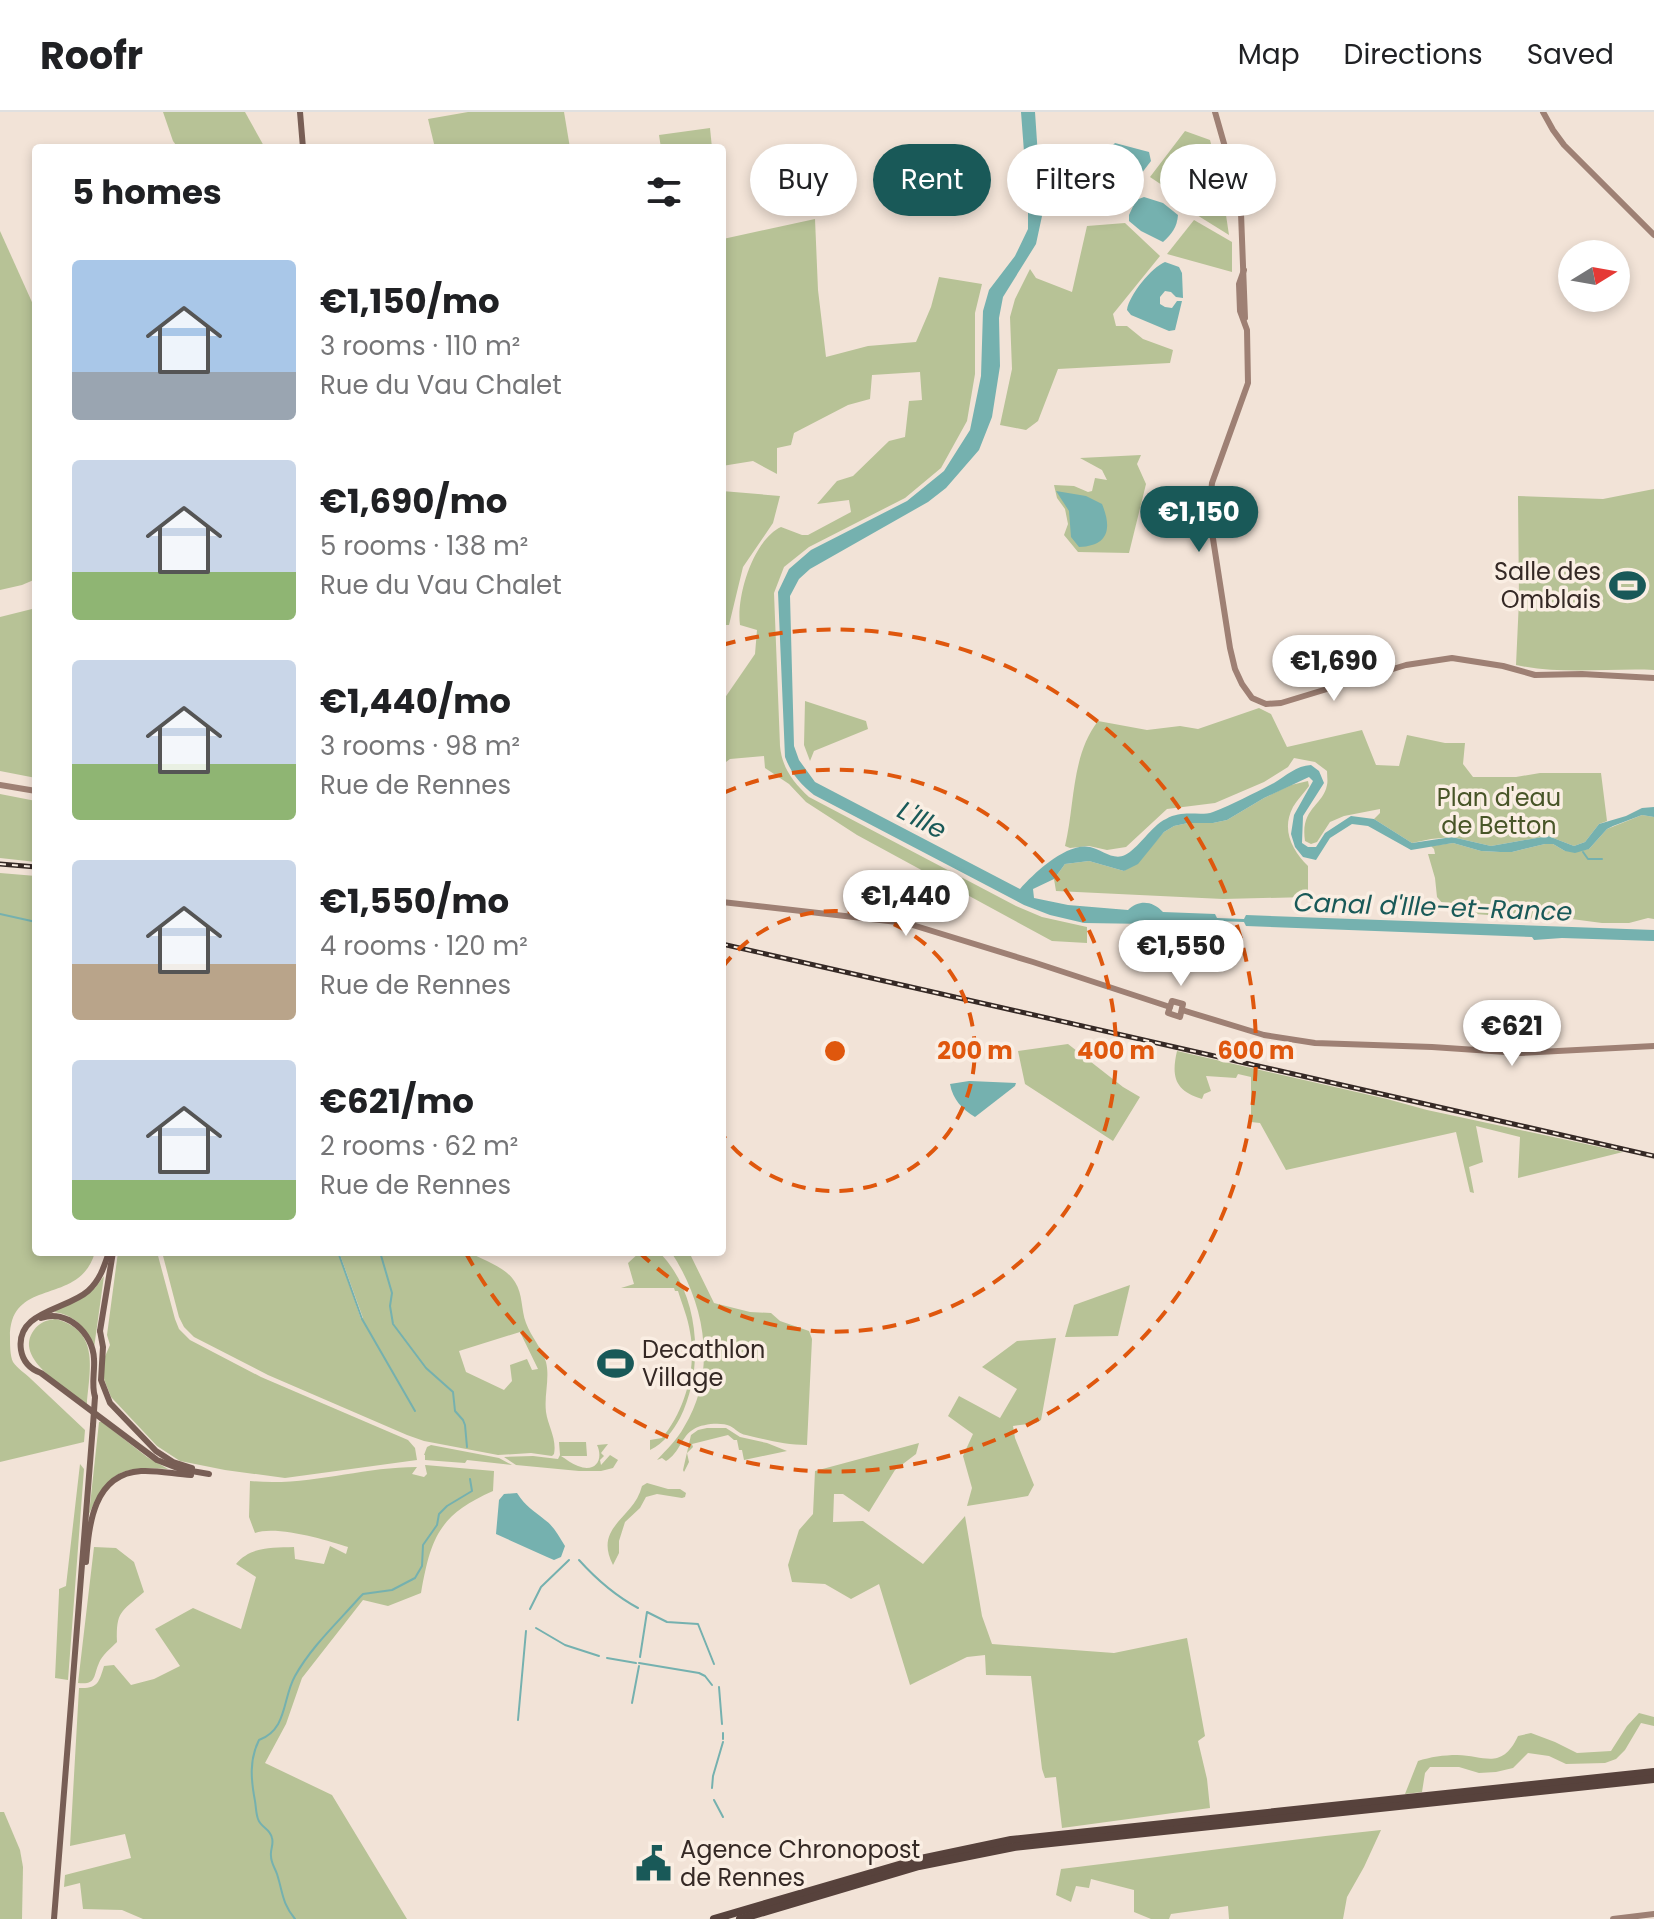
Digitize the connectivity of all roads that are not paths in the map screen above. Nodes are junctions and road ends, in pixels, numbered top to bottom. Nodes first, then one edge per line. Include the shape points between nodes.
1 (300, 112) edge
2 (1215, 112) edge
3 (1543, 112) edge
4 (303, 144) edge
5 (1654, 235) edge
6 (1654, 678) edge
7 (0, 785) edge
8 (32, 790) edge
9 (726, 902) edge
10 (1654, 1046) edge
11 (109, 1256) edge
12 (110, 1256) edge
13 (100, 1331) junction
14 (41, 1373) junction
15 (95, 1397) junction
16 (209, 1474) junction
17 (80, 1593) junction
18 (1654, 1772) edge
19 (1654, 1779) edge
20 (1405, 1803) junction
21 (1391, 1804) junction
22 (1654, 1914) edge
23 (54, 1919) edge
24 (714, 1919) edge
25 (740, 1919) edge
26 (1613, 1919) edge

1 - 4 main road
2 - 6 street via 1241,213 1240,311 1248,351 1246,389 1212,483 1209,513 1231,653 1252,698 1281,703 1406,665 1452,658 1535,675
3 - 5 street via 1564,145
7 - 8 street
9 - 10 street via 906,923 1170,1007 1172,1001 1183,1004 1182,1010 1248,1031 1306,1043 1521,1053
11 - 14 main road via 88,1291 26,1327 22,1355
12 - 13 main road
13 - 15 main road
13 - 16 main road via 101,1380 110,1403 162,1455
14 - 15 main road via 26,1354 27,1332 44,1317 67,1318 91,1346
14 - 16 main road via 157,1460
15 - 17 main road, bridge
16 - 17 main road via 140,1471 108,1486 93,1510
17 - 23 main road
18 - 20 highway
19 - 20 highway
20 - 21 highway
21 - 24 highway via 1011,1840 916,1860
21 - 25 highway via 1002,1849 919,1866
22 - 26 street

